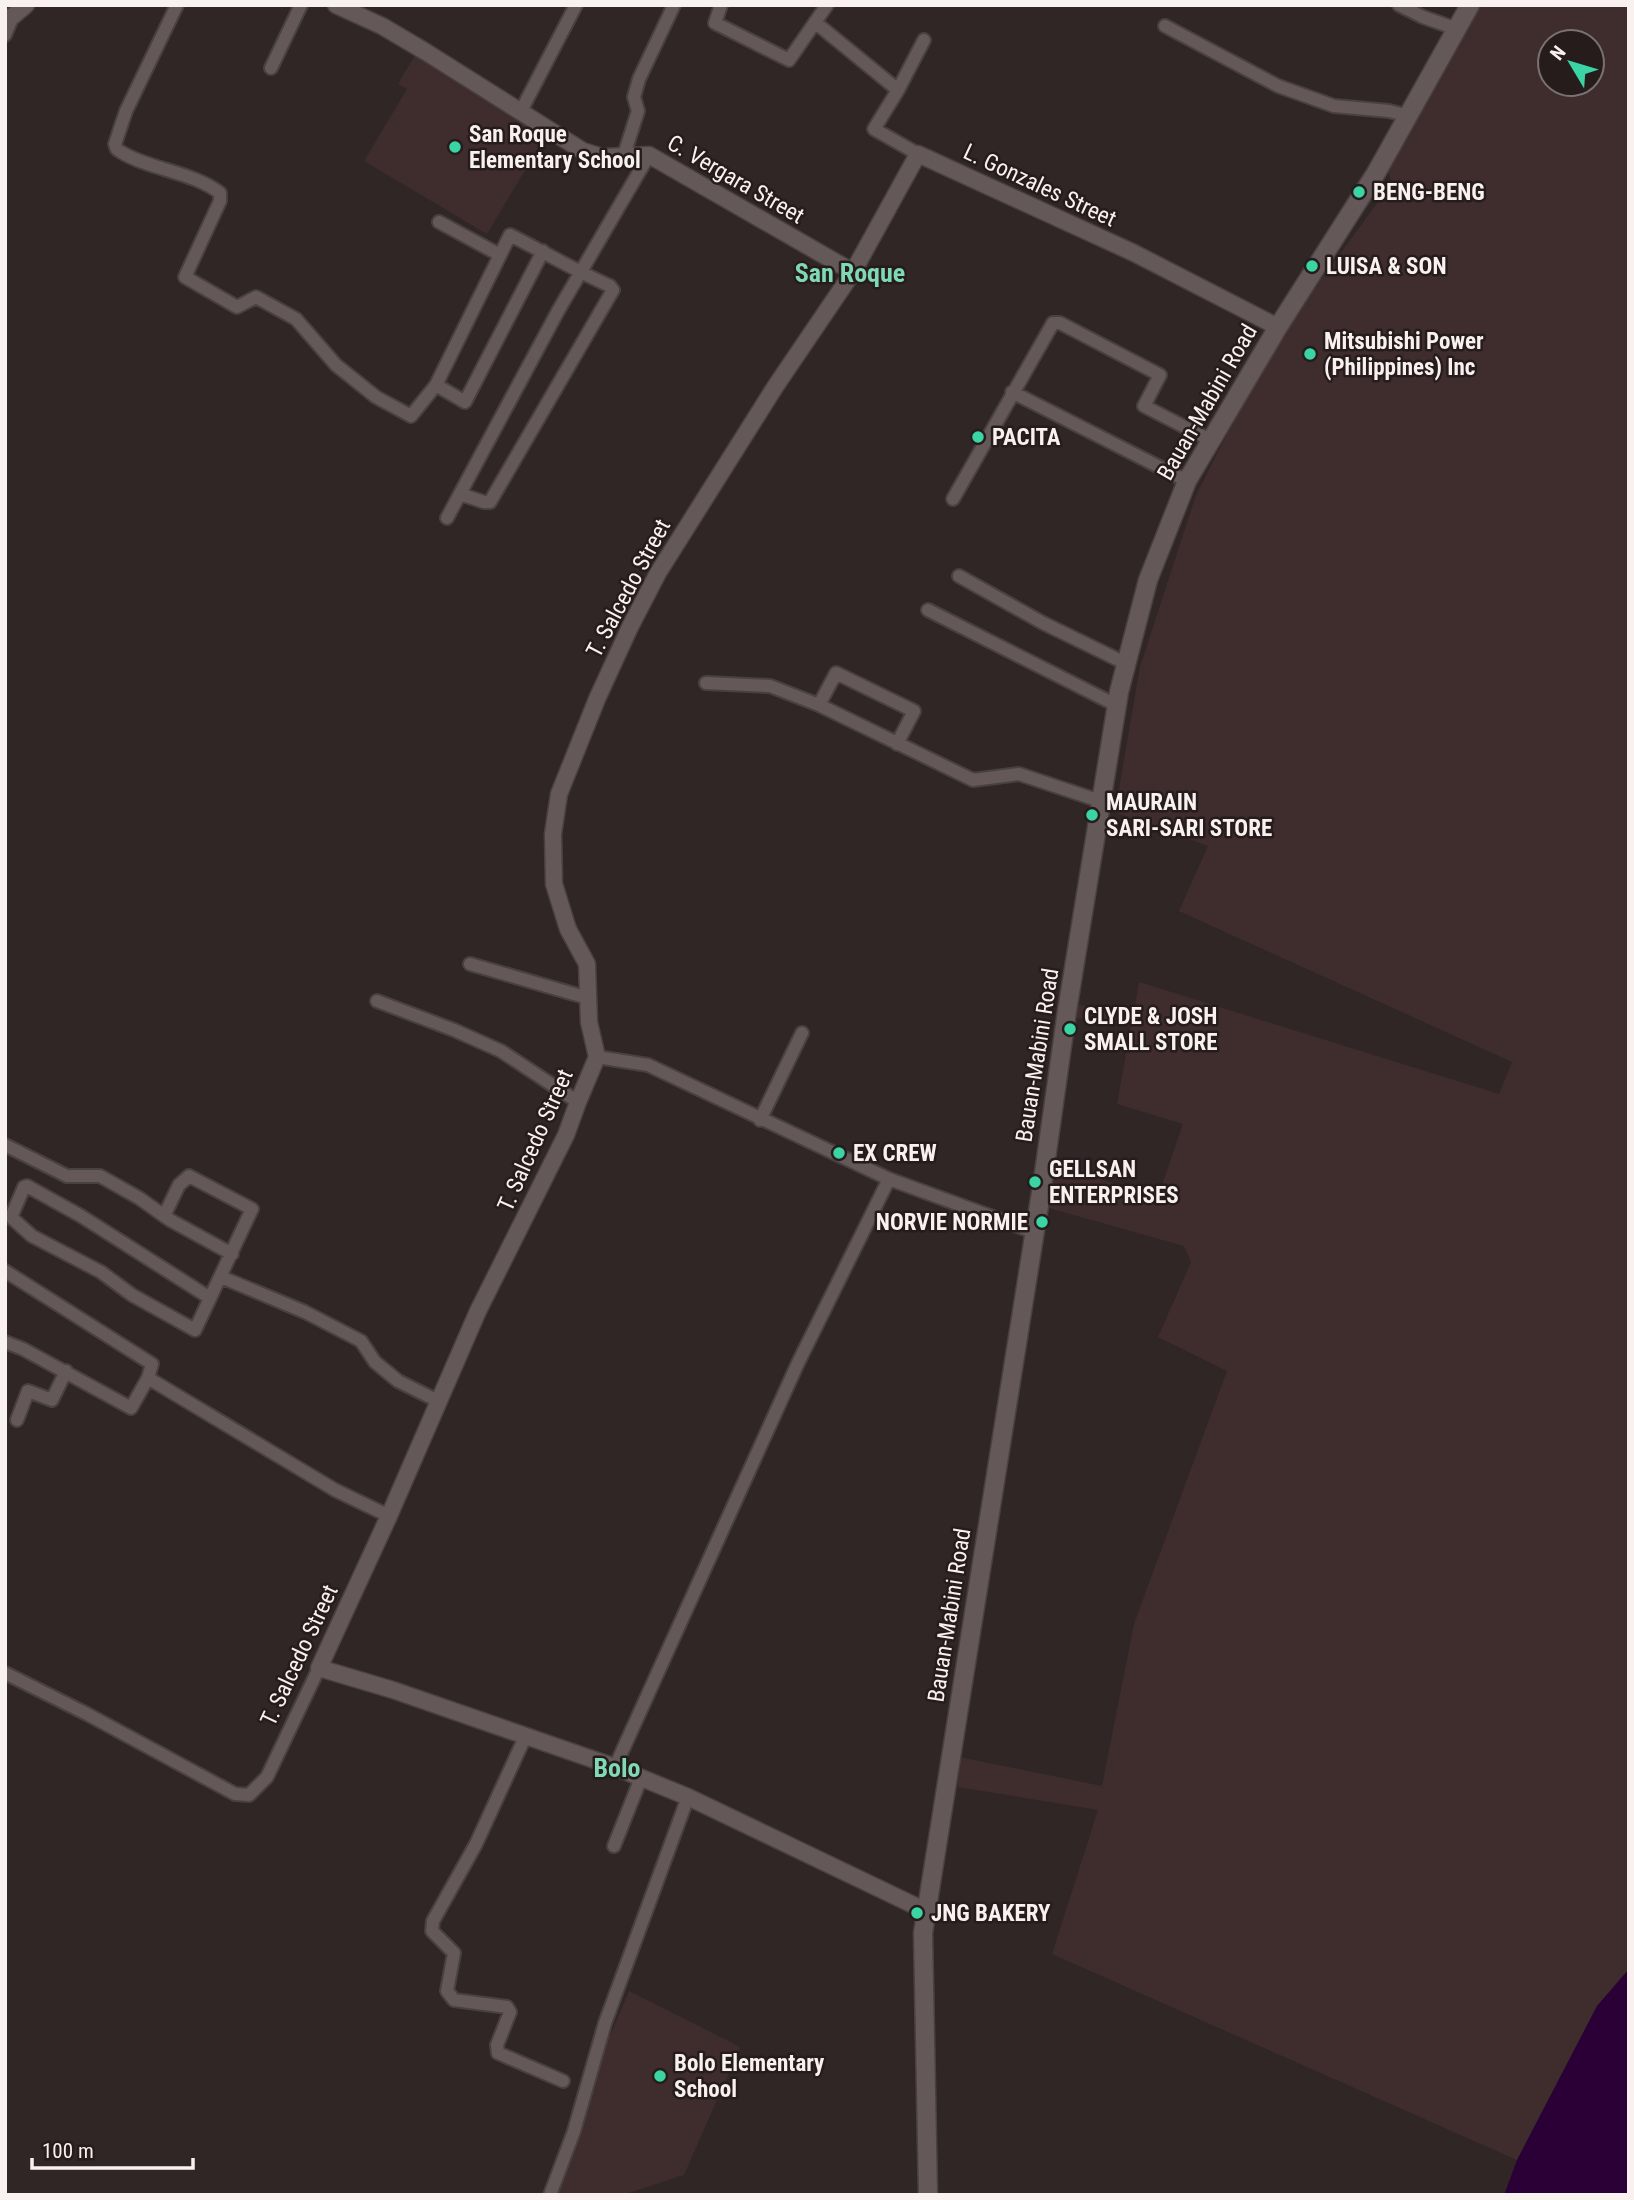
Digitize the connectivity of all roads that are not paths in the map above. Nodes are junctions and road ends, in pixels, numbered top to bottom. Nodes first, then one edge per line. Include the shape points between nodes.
1 (26, 5) edge
2 (177, 5) edge
3 (301, 5) edge
4 (336, 5) edge
5 (576, 5) edge
6 (674, 5) edge
7 (721, 5) edge
8 (827, 5) edge
9 (1399, 5) edge
10 (1471, 5) edge
11 (9, 17) edge
12 (816, 23) junction
13 (1166, 26) dead end
14 (1457, 29) junction
15 (5, 35) edge
16 (924, 40) dead end
17 (271, 68) dead end
18 (898, 90) junction
19 (521, 111) junction
20 (1409, 116) junction
21 (918, 154) junction
22 (624, 155) junction
23 (649, 155) junction
24 (439, 222) dead end
25 (543, 251) junction
26 (500, 255) junction
27 (853, 272) junction
28 (580, 273) junction
29 (1278, 327) junction
30 (436, 385) junction
31 (1012, 392) junction
32 (1210, 440) junction
33 (1187, 481) junction
34 (460, 494) junction
35 (953, 499) dead end
36 (447, 518) dead end
37 (959, 576) dead end
38 (928, 610) dead end
39 (1126, 664) junction
40 (706, 682) dead end
41 (819, 705) junction
42 (1116, 705) junction
43 (897, 744) junction
44 (1103, 803) junction
45 (470, 964) dead end
46 (588, 998) junction
47 (377, 1001) dead end
48 (802, 1032) dead end
49 (597, 1057) junction
50 (578, 1102) junction
51 (760, 1119) junction
52 (5, 1145) edge
53 (889, 1179) junction
54 (164, 1216) junction
55 (1034, 1232) junction
56 (232, 1254) junction
57 (5, 1271) edge
58 (221, 1277) junction
59 (211, 1298) junction
60 (5, 1342) edge
61 (66, 1371) junction
62 (148, 1378) junction
63 (438, 1401) junction
64 (17, 1420) dead end
65 (389, 1516) junction
66 (318, 1668) junction
67 (5, 1673) edge
68 (526, 1735) junction
69 (615, 1767) junction
70 (641, 1778) junction
71 (688, 1797) junction
72 (614, 1846) dead end
73 (926, 1911) junction
74 (563, 2081) dead end
75 (551, 2195) edge
76 (928, 2195) edge

1 - 11 street
2 - 30 street via 115,144 124,154 220,193 185,277 237,307 256,297 296,319 336,365 376,397 411,416
3 - 17 street
4 - 19 street, C. Vergara Street via 382,26
5 - 19 street
6 - 22 street via 639,79 634,97 638,111
7 - 12 street via 715,23 789,60
8 - 12 street
9 - 14 street
10 - 14 main road, Bauan-Mabini Road
11 - 15 street
12 - 18 street
13 - 20 street via 1278,86 1334,106
14 - 20 main road, Bauan-Mabini Road
16 - 18 street, L. Gonzales Street
18 - 21 street, L. Gonzales Street via 874,129
19 - 22 street, C. Vergara Street via 583,151 603,157
20 - 29 main road, Bauan-Mabini Road
21 - 27 street, T. Salcedo Street
21 - 29 street, L. Gonzales Street via 1134,253
22 - 23 street, C. Vergara Street
23 - 27 street, C. Vergara Street
23 - 28 street
24 - 26 street
25 - 26 street via 510,235
25 - 28 street
25 - 30 street via 465,402
26 - 30 street
27 - 46 street, T. Salcedo Street via 658,573 597,699 559,794 553,834 554,884 568,929 587,964
28 - 34 street
28 - 34 street via 613,290 490,502
29 - 32 main road, Bauan-Mabini Road
31 - 32 street via 1049,328 1060,323 1160,375 1144,406
31 - 33 street
31 - 35 street
32 - 33 main road, Bauan-Mabini Road
33 - 39 main road, Bauan-Mabini Road via 1148,580
34 - 36 street
37 - 39 street
38 - 42 street
39 - 42 main road, Bauan-Mabini Road
40 - 41 street via 770,686
41 - 43 street
41 - 43 street via 836,673 914,711
42 - 44 main road, Bauan-Mabini Road
43 - 44 street via 973,780 1019,774
44 - 55 main road, Bauan-Mabini Road
45 - 46 street
46 - 49 street, T. Salcedo Street
47 - 50 street via 501,1051
48 - 51 street
49 - 50 street, T. Salcedo Street
49 - 51 street via 648,1065
50 - 63 street, T. Salcedo Street
51 - 53 street
52 - 54 street via 67,1177 100,1176
53 - 55 street
53 - 69 street via 798,1363
54 - 56 street
54 - 56 street via 179,1185 189,1177 252,1209
55 - 73 main road, Bauan-Mabini Road
56 - 58 street
57 - 62 street via 152,1364
58 - 59 street
58 - 63 street via 361,1341 375,1362 398,1381
59 - 59 street via 52,1198 24,1187 12,1215 32,1236 195,1330
60 - 61 street
61 - 62 street via 131,1408
61 - 64 street via 52,1400 28,1391
62 - 65 street via 335,1490
63 - 65 street, T. Salcedo Street
65 - 66 street, T. Salcedo Street
66 - 67 street, T. Salcedo Street via 267,1777 249,1795 235,1794
66 - 68 street
68 - 69 street
68 - 74 street via 432,1931 454,1953 447,1991 454,2000 507,2007 510,2012 498,2053
69 - 70 street
70 - 71 street
70 - 72 street
71 - 73 street
71 - 75 street via 606,2023
73 - 76 main road, Bauan-Mabini Road

